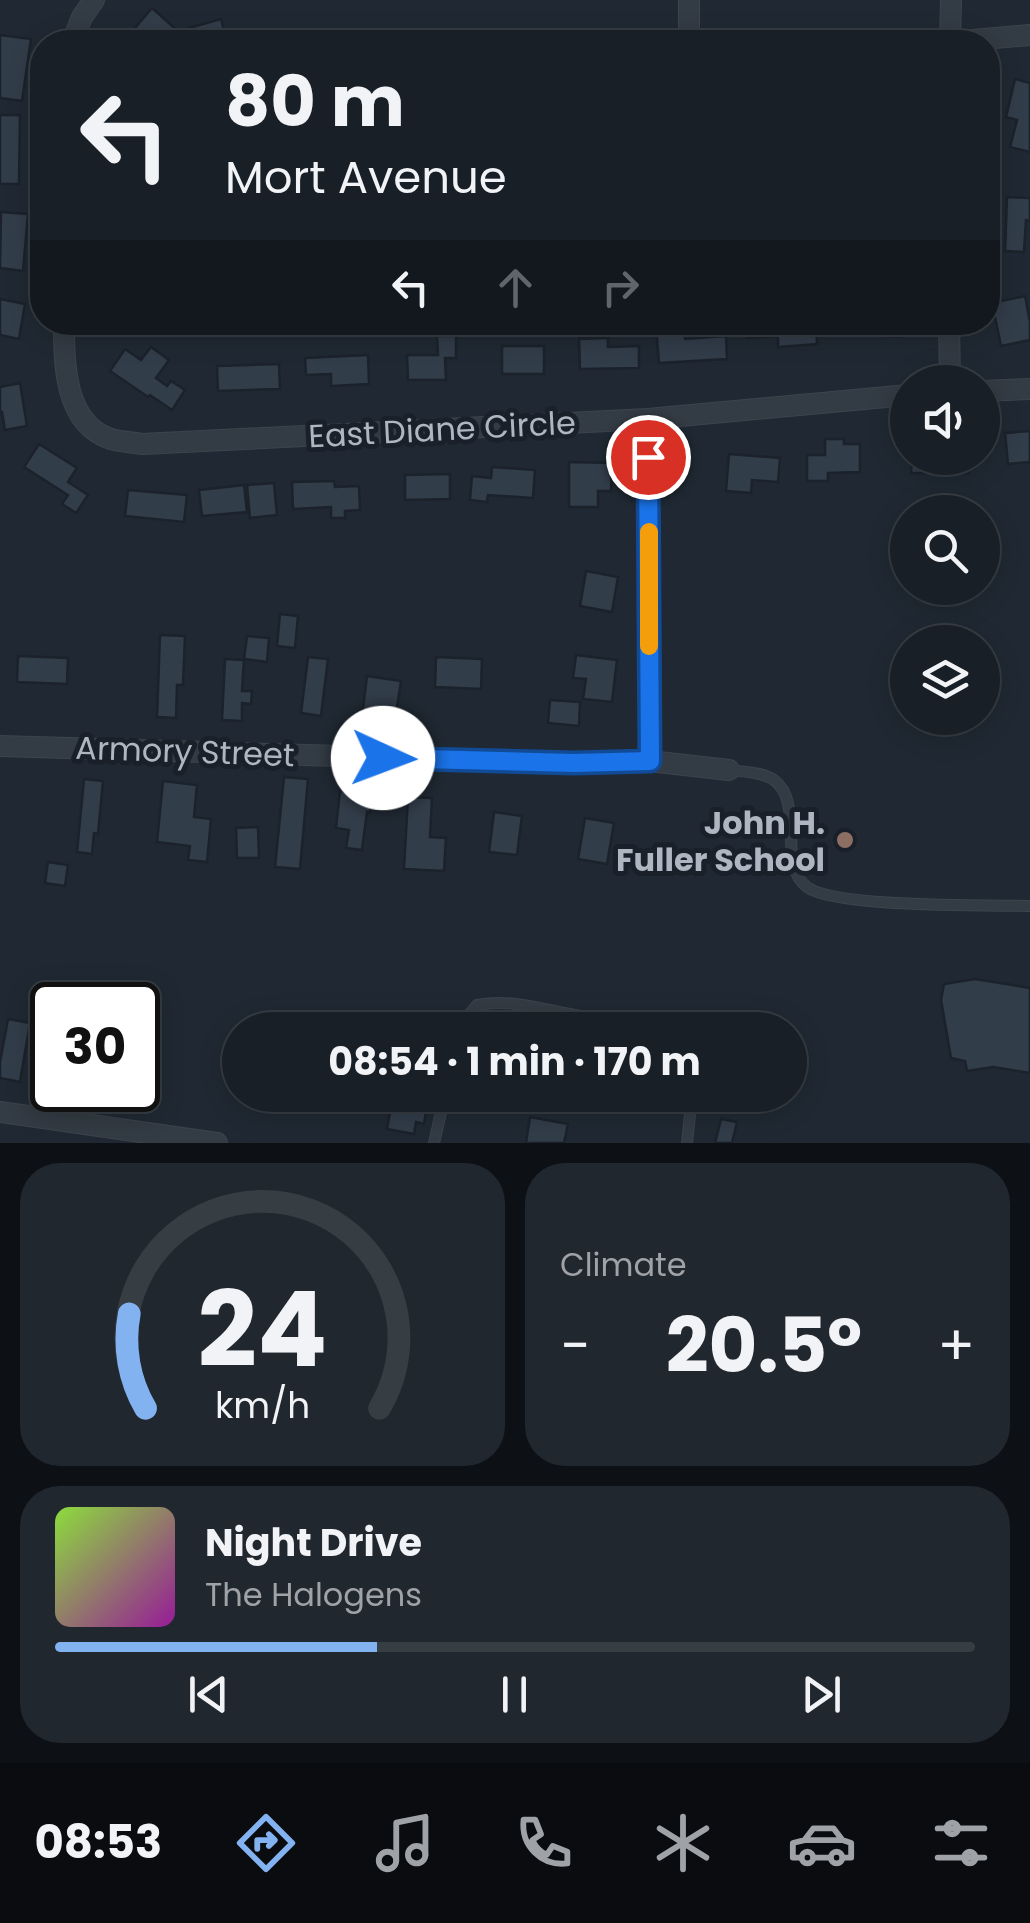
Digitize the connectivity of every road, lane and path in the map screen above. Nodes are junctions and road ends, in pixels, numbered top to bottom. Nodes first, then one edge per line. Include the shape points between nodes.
1 (94, 0) edge
2 (689, 0) edge
3 (951, 0) edge
4 (77, 30) edge
5 (688, 30) edge
6 (950, 30) edge
7 (1030, 35) edge
8 (1000, 38) edge
9 (65, 335) edge
10 (949, 335) edge
11 (950, 365) edge
12 (1030, 389) edge
13 (1000, 390) edge
14 (890, 397) edge
15 (648, 418) junction
16 (0, 746) edge
17 (650, 761) junction
18 (729, 770) joint
19 (1030, 906) edge
20 (471, 1012) edge
21 (562, 1012) edge
22 (0, 1112) edge
23 (441, 1112) edge
24 (690, 1112) edge
25 (217, 1143) edge
26 (434, 1143) edge
27 (687, 1143) edge

1 - 4 street
2 - 5 street
3 - 6 street
7 - 8 street
9 - 15 street, East Diane Circle via 68,386 79,414 112,440 142,444
10 - 11 street
12 - 13 street
14 - 15 street, East Diane Circle
15 - 17 street
16 - 17 street, Armory Street
17 - 18 street, Armory Street
18 - 19 lane via 772,778 782,789 799,880 821,894
20 - 21 lane via 491,1002
22 - 25 street
23 - 26 lane
24 - 27 lane

